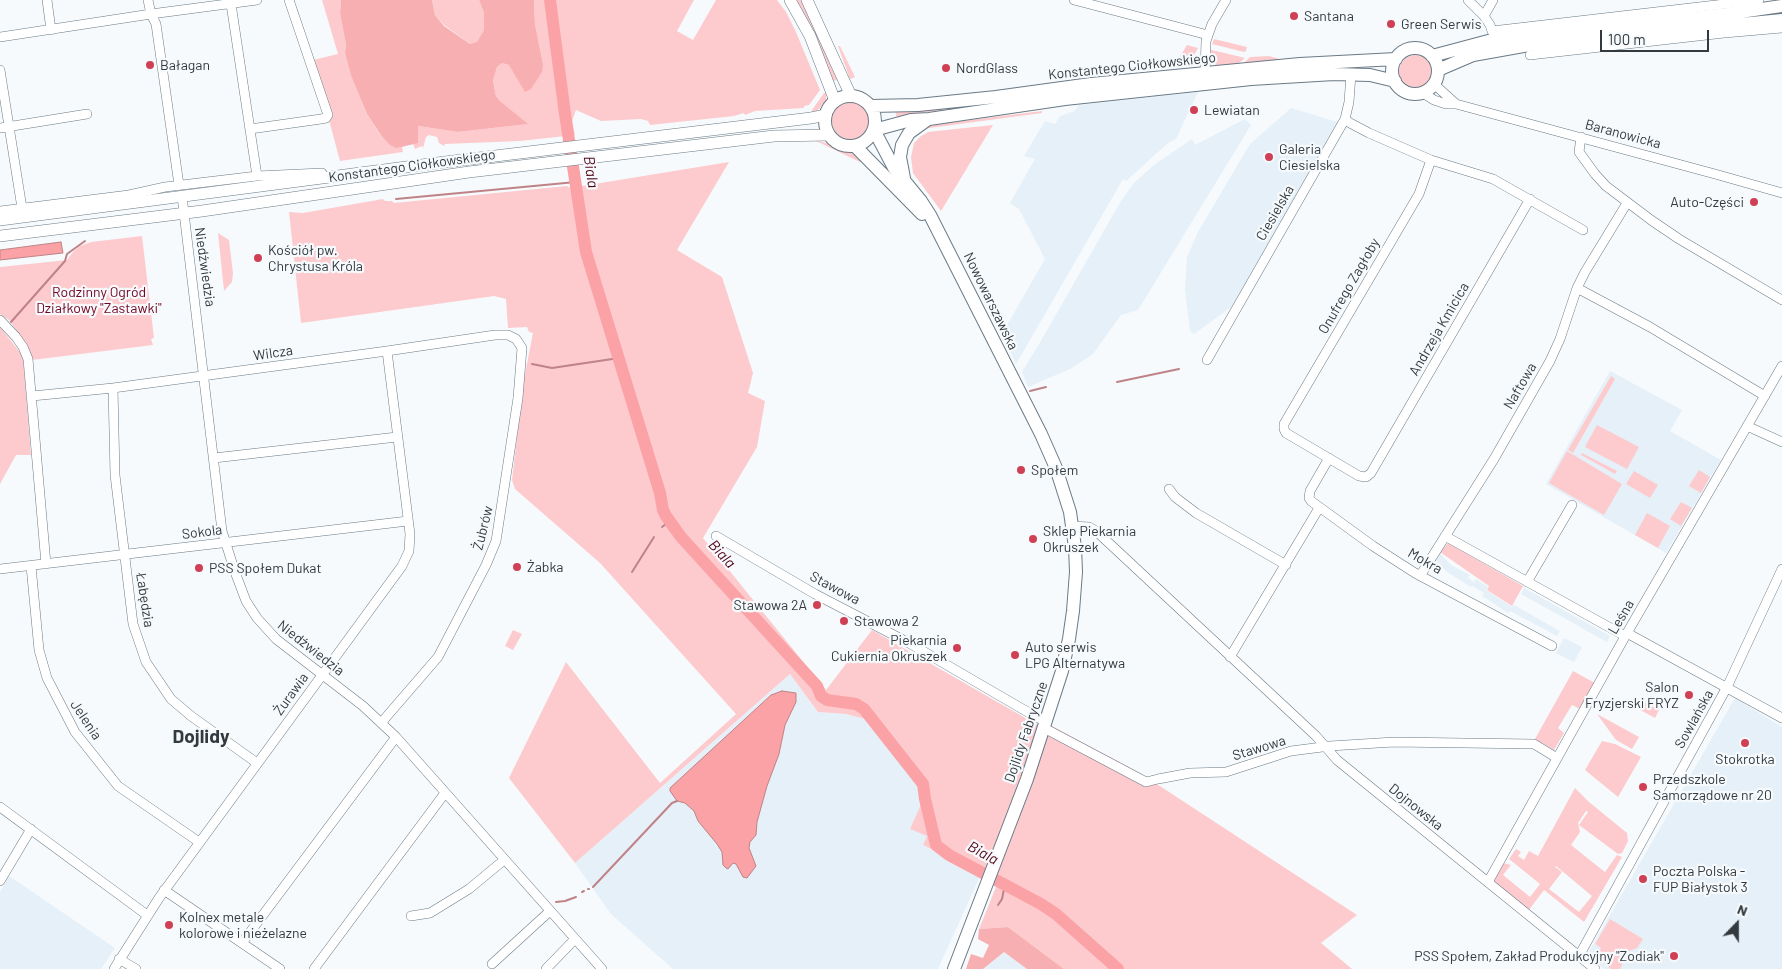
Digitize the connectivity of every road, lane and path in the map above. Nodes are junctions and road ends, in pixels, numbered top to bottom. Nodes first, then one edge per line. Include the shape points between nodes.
1 (47, 0) edge
2 (148, 0) edge
3 (257, 0) edge
4 (289, 0) edge
5 (790, 0) edge
6 (807, 0) edge
7 (1074, 0) edge
8 (1226, 0) edge
9 (1468, 0) edge
10 (1493, 0) edge
11 (1759, 0) edge
12 (236, 2) edge
13 (1782, 6) edge
14 (151, 14) junction
15 (1484, 16) junction
16 (1782, 20) edge
17 (1782, 28) edge
18 (51, 30) junction
19 (1208, 35) junction
20 (0, 37) edge
21 (1530, 55) dead end
22 (1432, 56) junction
23 (1396, 59) junction
24 (0, 70) edge
25 (1438, 70) junction
26 (1205, 73) junction
27 (1350, 74) junction
28 (1395, 81) junction
29 (1434, 84) junction
30 (1423, 93) junction
31 (850, 96) junction
32 (835, 101) junction
33 (1456, 104) junction
34 (871, 106) junction
35 (87, 114) dead end
36 (826, 115) junction
37 (929, 119) junction
38 (1345, 119) junction
39 (5, 127) edge
40 (250, 129) junction
41 (874, 130) junction
42 (829, 135) junction
43 (1581, 137) junction
44 (854, 146) junction
45 (1431, 160) junction
46 (356, 174) junction
47 (257, 176) junction
48 (323, 178) junction
49 (904, 180) junction
50 (180, 191) junction
51 (326, 193) junction
52 (1782, 193) edge
53 (1530, 199) junction
54 (1627, 202) junction
55 (22, 208) junction
56 (0, 211) edge
57 (58, 213) junction
58 (184, 213) junction
59 (0, 220) edge
60 (58, 229) junction
61 (938, 230) junction
62 (1583, 230) dead end
63 (0, 236) edge
64 (1577, 288) junction
65 (1782, 300) edge
66 (0, 320) edge
67 (516, 339) joint
68 (387, 351) junction
69 (1207, 360) dead end
70 (1782, 366) edge
71 (204, 376) junction
72 (1017, 386) joint
73 (113, 388) junction
74 (32, 396) junction
75 (1765, 396) junction
76 (1747, 426) junction
77 (397, 436) junction
78 (1782, 442) edge
79 (214, 458) junction
80 (1329, 458) junction
81 (1169, 490) dead end
82 (1572, 505) dead end
83 (1319, 508) junction
84 (408, 521) junction
85 (1072, 526) junction
86 (716, 536) dead end
87 (1445, 536) junction
88 (225, 544) junction
89 (125, 555) junction
90 (46, 564) junction
91 (1286, 564) junction
92 (31, 566) junction
93 (0, 569) edge
94 (1782, 569) edge
95 (1420, 576) junction
96 (1528, 582) junction
97 (1626, 635) junction
98 (1552, 646) dead end
99 (1230, 657) junction
100 (322, 674) junction
101 (1727, 687) junction
102 (1782, 718) edge
103 (381, 723) junction
104 (1045, 724) junction
105 (396, 737) junction
106 (1325, 748) junction
107 (1557, 758) junction
108 (257, 763) junction
109 (445, 793) junction
110 (0, 807) edge
111 (30, 829) junction
112 (199, 842) junction
113 (504, 860) junction
114 (0, 881) edge
115 (1488, 882) junction
116 (164, 890) junction
117 (550, 911) junction
118 (147, 915) junction
119 (411, 916) dead end
120 (575, 939) junction
121 (242, 942) junction
122 (1579, 956) junction
123 (120, 959) junction
124 (492, 964) dead end
125 (114, 969) edge
126 (136, 969) edge
127 (280, 969) edge
128 (314, 969) edge
129 (546, 969) edge
130 (602, 969) edge
131 (954, 969) edge
132 (1595, 969) edge

1 - 18 street
2 - 14 street, Niedźwiedzia
3 - 12 street
4 - 40 street via 328,115 322,119
5 - 32 main road via 810,36
6 - 31 main road
7 - 19 street
8 - 19 street
9 - 15 street
10 - 15 street
11 - 15 street via 1492,31
12 - 14 street
12 - 40 street
13 - 22 highway via 1492,40
14 - 18 street
14 - 50 street, Niedźwiedzia via 156,24
16 - 25 highway via 1529,45 1473,55
17 - 21 street
18 - 20 street
19 - 26 street
22 - 23 highway via 1415,48 1406,50
22 - 25 highway
23 - 26 highway, Konstantego Ciołkowskiego
23 - 28 highway via 1393,66
24 - 39 street
25 - 29 highway
26 - 34 highway, Konstantego Ciołkowskiego via 918,105
27 - 28 highway, Konstantego Ciołkowskiego
27 - 37 highway, Konstantego Ciołkowskiego via 1290,76 1114,93
27 - 38 street, Ciesielska via 1350,102
28 - 30 highway via 1404,91
29 - 30 highway
29 - 33 street, Baranowicka
30 - 33 street, Baranowicka via 1434,100
31 - 32 highway
31 - 34 highway via 862,98
32 - 36 highway
33 - 43 street, Baranowicka
34 - 41 highway via 876,118
35 - 39 street
36 - 42 highway via 825,126
36 - 46 main road, Konstantego Ciołkowskiego
37 - 41 highway, Konstantego Ciołkowskiego via 911,120
37 - 49 highway via 909,133 902,145 900,157
38 - 45 street
38 - 69 street, Ciesielska
39 - 55 street
40 - 47 street
41 - 44 highway via 867,141
41 - 49 highway, Nowowarszawska
42 - 44 highway via 843,146
42 - 51 main road, Konstantego Ciołkowskiego via 774,136 583,158
43 - 52 street, Baranowicka
43 - 54 street via 1578,152 1600,180
44 - 61 highway, Nowowarszawska
45 - 53 street via 1493,179
45 - 80 street, Onufrego Zagłoby via 1419,194 1284,424 1286,432
46 - 47 street, Konstantego Ciołkowskiego via 334,171
46 - 48 main road, Konstantego Ciołkowskiego
47 - 50 street, Konstantego Ciołkowskiego
48 - 50 main road, Konstantego Ciołkowskiego
48 - 51 main road via 320,186
49 - 61 highway, Nowowarszawska
50 - 55 street, Konstantego Ciołkowskiego
50 - 57 main road, Konstantego Ciołkowskiego
50 - 58 street, Niedźwiedzia
51 - 58 main road, Konstantego Ciołkowskiego
53 - 62 street
53 - 80 street, Andrzeja Kmicica via 1371,473 1362,477
54 - 64 street, Naftowa
54 - 65 street via 1679,239
55 - 56 street, Konstantego Ciołkowskiego
57 - 59 main road, Konstantego Ciołkowskiego
57 - 60 main road via 64,221
58 - 60 main road, Konstantego Ciołkowskiego
58 - 71 street, Niedźwiedzia
60 - 63 main road, Konstantego Ciołkowskiego
61 - 72 highway, Nowowarszawska
64 - 75 street via 1650,327
64 - 87 street, Naftowa via 1550,361
66 - 74 street via 27,355
67 - 68 street, Wilcza via 495,335
67 - 103 street, Żubrów via 522,348 518,398 496,541 438,657
68 - 71 street, Wilcza
68 - 77 street, Żurawia
70 - 75 street, Leśna
71 - 73 street, Wilcza
71 - 79 street, Niedźwiedzia
72 - 85 highway, Dojlidy Fabryczne via 1056,468
73 - 74 street, Wilcza
73 - 89 street, Łabędzia via 115,475
74 - 90 street
75 - 76 street, Leśna
76 - 78 street
76 - 97 street, Leśna
77 - 79 street
77 - 84 street, Żurawia
79 - 88 street, Niedźwiedzia
80 - 83 street via 1310,491 1309,498
81 - 91 street via 1196,513
82 - 96 street
83 - 91 street
83 - 95 street, Mokra
84 - 88 street, Sokola
84 - 100 street, Żurawia via 409,551 402,566
85 - 99 street, Dojnowska via 1096,531
85 - 104 highway, Dojlidy Fabryczne via 1076,563 1072,621 1062,671
86 - 104 street, Stawowa via 815,594 909,643
87 - 95 street, Naftowa
87 - 96 street
88 - 89 street, Sokola
88 - 100 street, Niedźwiedzia via 246,601 257,618 280,643
89 - 90 street, Sokola
89 - 108 street, Łabędzia via 133,624 146,662 172,699
90 - 92 street, Sokola
91 - 99 street
92 - 93 street, Sokola
92 - 112 street, Jelenia via 39,650 46,678 75,732 118,786
94 - 101 street, Sowlańska
95 - 98 street, Mokra
96 - 97 street
97 - 101 street
97 - 107 street, Leśna
99 - 106 street, Dojnowska
100 - 103 street, Niedźwiedzia
100 - 108 street, Żurawia
101 - 102 street
101 - 122 street, Sowlańska
103 - 105 street, Niedźwiedzia
104 - 106 street, Stawowa via 1146,782 1190,773 1226,772 1291,751
104 - 131 highway, Dojlidy Fabryczne via 1024,788
105 - 109 street, Niedźwiedzia
105 - 121 street
106 - 107 street, Stawowa via 1394,742 1534,744
106 - 115 street, Dojnowska
107 - 115 street, Leśna
108 - 112 street, Żurawia
109 - 113 street, Niedźwiedzia
109 - 128 street
110 - 111 street
111 - 114 street
111 - 118 street
112 - 116 street, Żurawia
113 - 117 street, Niedźwiedzia
113 - 119 street via 469,889 430,913
115 - 122 street, Dojnowska
116 - 118 street, Żurawia
116 - 121 street
117 - 120 street, Niedźwiedzia
117 - 124 street
118 - 123 street, Żurawia
120 - 129 street
120 - 130 street, Niedźwiedzia
121 - 127 street
122 - 132 street, Dojnowska
123 - 125 street, Żurawia
123 - 126 street

